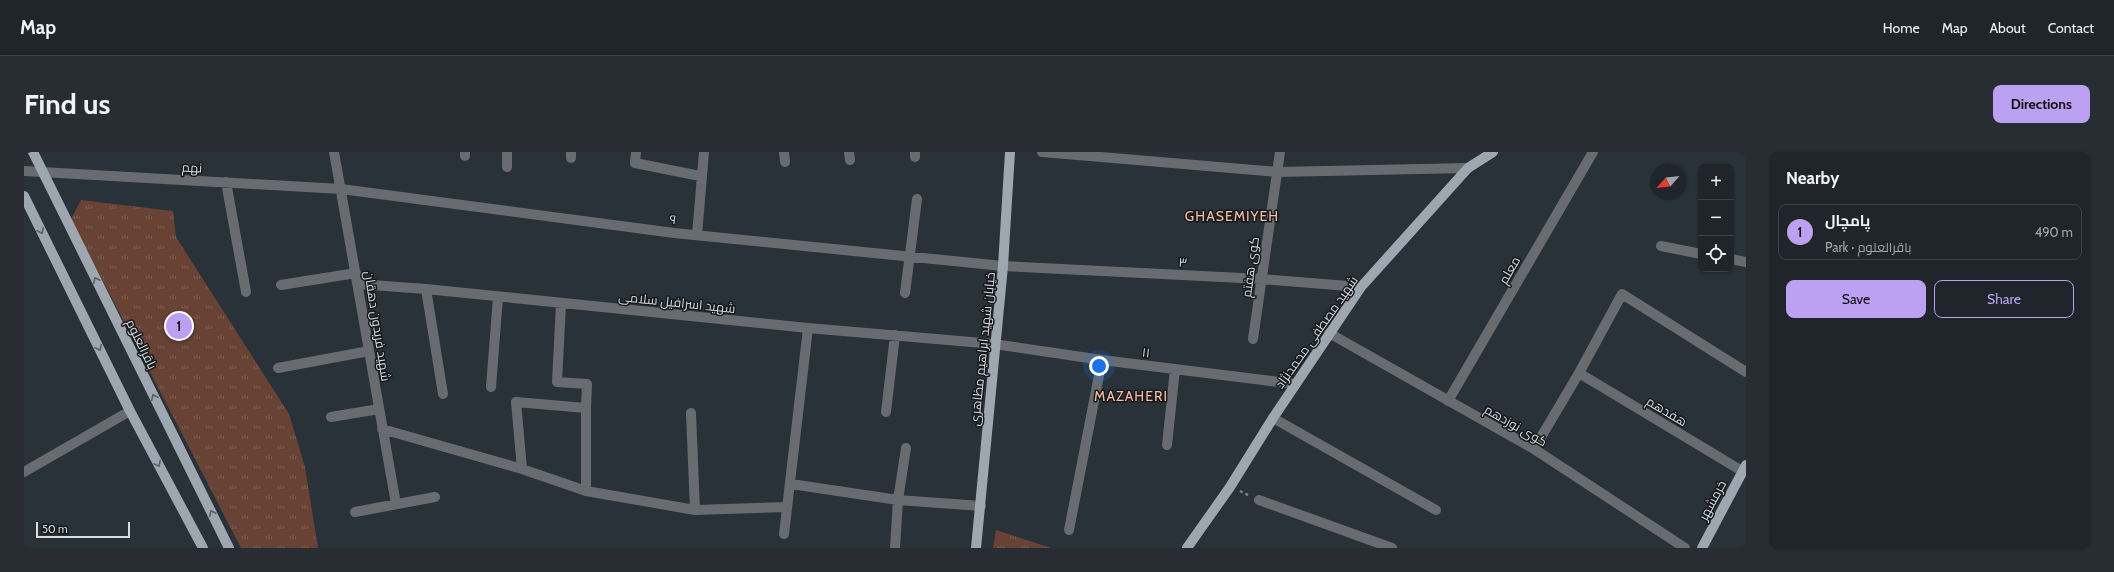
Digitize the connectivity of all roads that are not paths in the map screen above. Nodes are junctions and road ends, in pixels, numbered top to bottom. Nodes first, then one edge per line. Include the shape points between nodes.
1 (33, 152) edge
2 (334, 152) edge
3 (507, 152) edge
4 (636, 152) edge
5 (704, 152) edge
6 (1010, 152) edge
7 (1042, 152) edge
8 (1280, 152) edge
9 (1493, 152) edge
10 (1593, 152) edge
11 (507, 167) dead end
12 (1468, 168) junction
13 (24, 171) edge
14 (41, 171) junction
15 (1278, 172) junction
16 (700, 176) junction
17 (226, 182) junction
18 (341, 189) junction
19 (24, 196) edge
20 (916, 198) dead end
21 (697, 235) junction
22 (1661, 246) dead end
23 (1698, 253) edge
24 (909, 256) junction
25 (1734, 260) edge
26 (1746, 262) edge
27 (1003, 266) junction
28 (356, 273) junction
29 (1262, 279) junction
30 (358, 284) junction
31 (281, 285) dead end
32 (1362, 287) junction
33 (426, 289) junction
34 (246, 292) dead end
35 (905, 293) dead end
36 (498, 297) junction
37 (561, 304) junction
38 (808, 328) junction
39 (1329, 333) junction
40 (894, 335) junction
41 (1253, 339) dead end
42 (994, 344) junction
43 (369, 351) junction
44 (1102, 360) junction
45 (278, 368) dead end
46 (1176, 369) junction
47 (1746, 372) edge
48 (1579, 373) junction
49 (1295, 384) junction
50 (491, 387) dead end
51 (443, 394) dead end
52 (1448, 402) junction
53 (586, 408) junction
54 (379, 410) junction
55 (130, 411) junction
56 (886, 412) dead end
57 (691, 413) dead end
58 (331, 418) dead end
59 (1273, 418) junction
60 (382, 429) junction
61 (1167, 445) dead end
62 (906, 448) dead end
63 (1534, 449) junction
64 (1744, 468) edge
65 (522, 470) junction
66 (24, 472) edge
67 (790, 484) junction
68 (586, 491) junction
69 (435, 497) dead end
70 (898, 500) junction
71 (1260, 500) road end
72 (396, 504) junction
73 (981, 506) junction
74 (787, 507) junction
75 (696, 510) junction
76 (1436, 510) dead end
77 (355, 512) dead end
78 (1069, 530) dead end
79 (784, 534) dead end
80 (203, 548) edge
81 (229, 548) edge
82 (895, 548) edge
83 (976, 548) edge
84 (1187, 548) edge
85 (1392, 548) edge
86 (1685, 548) edge
87 (1702, 548) edge

1 - 14 main road, باقرالعلوم
2 - 18 street, شهید فریدون دهقان
3 - 11 street
4 - 16 street via 635,163
5 - 16 street
6 - 27 main road, خیابان شهید ابراهیم مظاهری
7 - 15 street
8 - 15 street, کوی هفتم
9 - 12 main road, شهید مصطفی محمدنژاد
10 - 52 street, معلم
12 - 15 street
12 - 32 main road, شهید مصطفی محمدنژاد
13 - 14 street, نهم
14 - 17 street, نهم
81 -> 14 main road, باقرالعلوم
15 - 29 street, کوی هفتم
16 - 21 street
17 - 18 street, نهم
17 - 34 street
18 - 21 street, ۹
18 - 28 street, شهید فریدون دهقان
19 -> 55 main road
20 - 24 street
21 - 24 street, ۹
22 - 23 street
24 - 27 street, ۹
24 - 35 street
25 - 26 street
27 - 29 street, ۳
27 - 42 main road, خیابان شهید ابراهیم مظاهری
28 - 30 street, شهید فریدون دهقان
28 - 31 street
29 - 32 street, ۳
29 - 41 street, کوی هفتم
30 - 33 street, شهید اسرافیل سلامی
30 - 43 street, شهید فریدون دهقان
32 - 39 main road, شهید مصطفی محمدنژاد
33 - 36 street, شهید اسرافیل سلامی
33 - 51 street
36 - 37 street, شهید اسرافیل سلامی
36 - 50 street
37 - 38 street, شهید اسرافیل سلامی
37 - 53 street via 557,382 588,384
38 - 40 street, شهید اسرافیل سلامی
38 - 67 street
39 - 49 main road, شهید مصطفی محمدنژاد
39 - 52 street, کوی نوزدهم
40 - 42 street, شهید اسرافیل سلامی
40 - 56 street
42 - 44 street, ۱۱
42 - 73 main road, خیابان شهید ابراهیم مظاهری
43 - 45 street
43 - 54 street, شهید فریدون دهقان
44 - 46 street, ۱۱
44 - 78 street
46 - 49 street, ۱۱
46 - 61 street
47 - 48 street via 1622,294
48 - 63 street
48 - 64 street, هفدهم
49 - 59 main road, شهید مصطفی محمدنژاد
52 - 63 street, کوی نوزدهم
53 - 65 street via 516,402
53 - 68 street
54 - 58 street
54 - 60 street, شهید فریدون دهقان
55 - 66 street
55 -> 80 main road
57 - 75 street
59 - 76 street
59 - 84 main road, شهید مصطفی محمدنژاد via 1230,487
60 - 65 street
60 - 72 street, شهید فریدون دهقان
62 - 70 street
63 - 86 street, کوی نوزدهم
64 - 87 main road, خرمشهر
65 - 68 street
67 - 70 street
67 - 74 street
68 - 75 street
69 - 72 street
70 - 73 street
70 - 82 street
71 - 85 street
72 - 77 street
73 - 83 main road, خیابان شهید ابراهیم مظاهری
74 - 75 street
74 - 79 street

